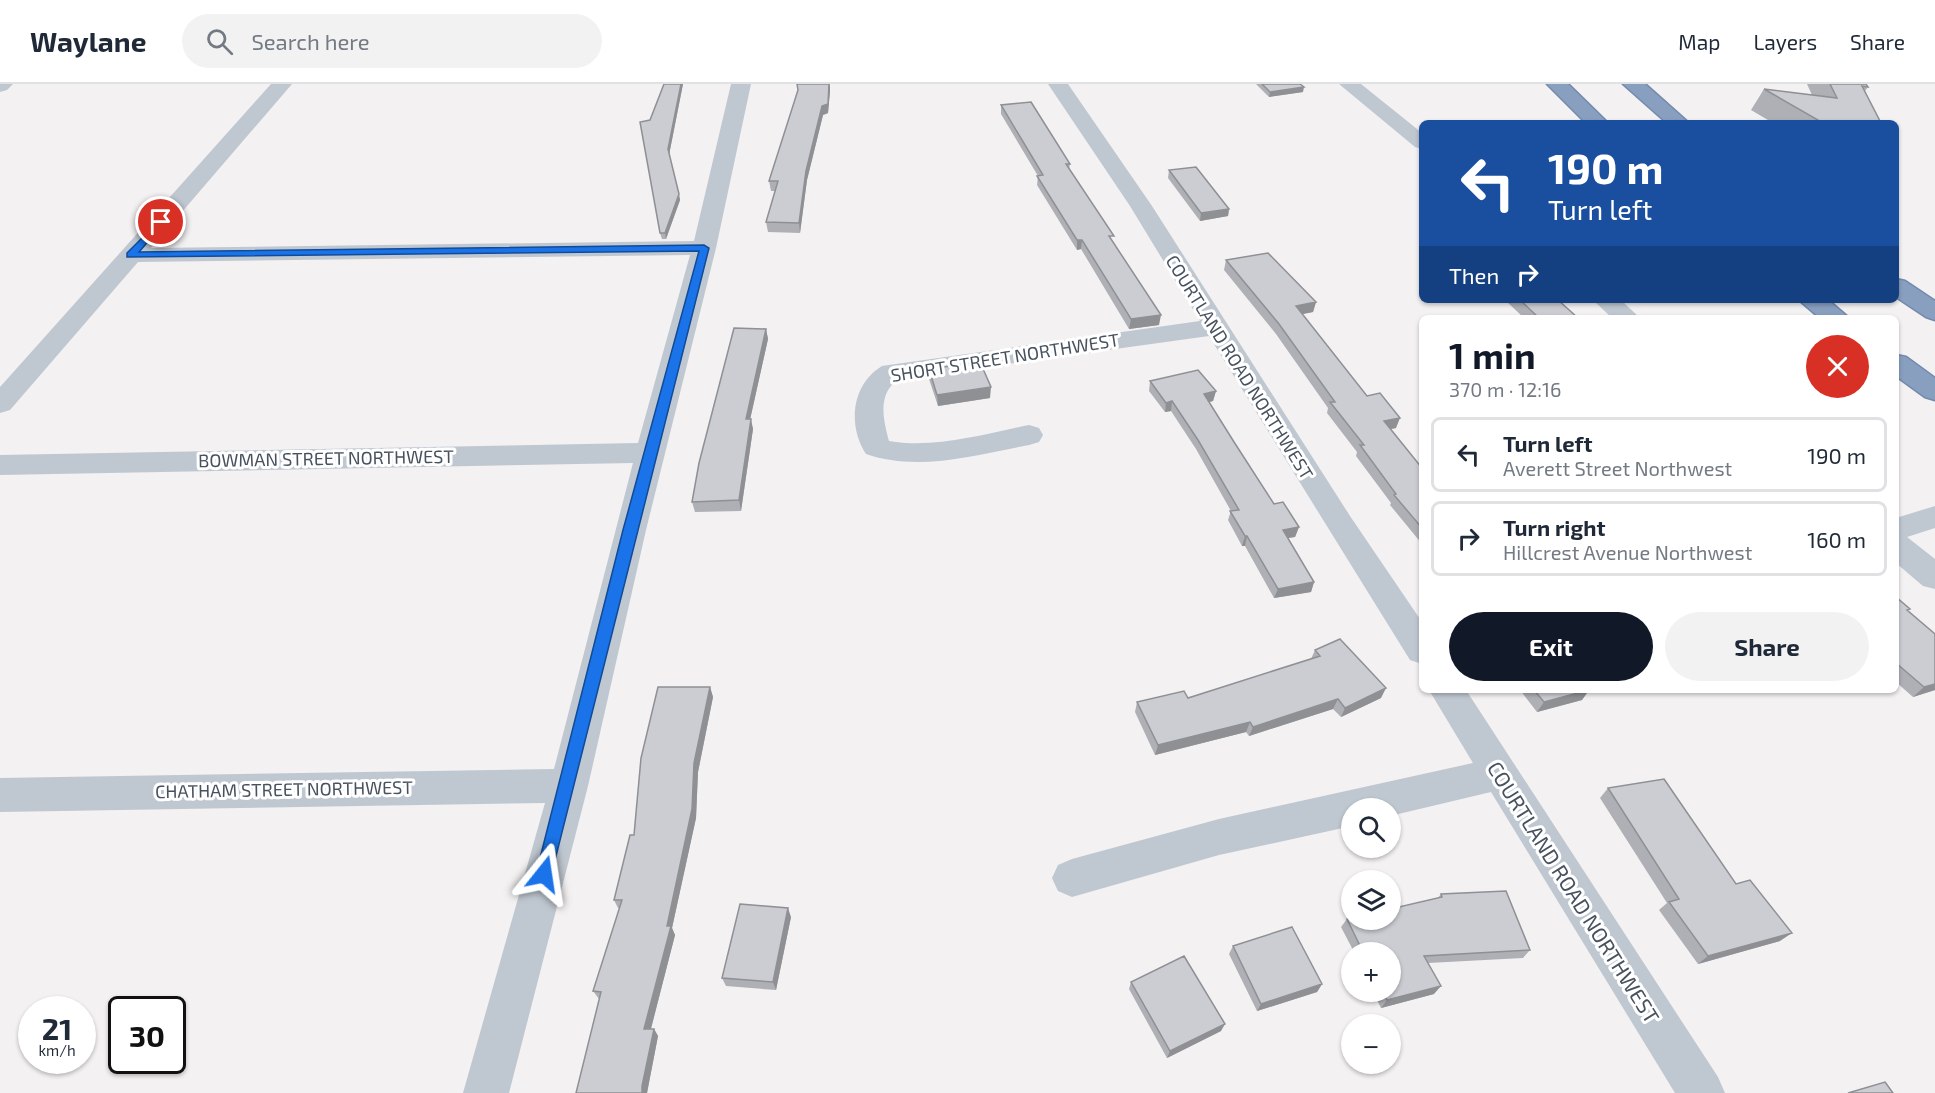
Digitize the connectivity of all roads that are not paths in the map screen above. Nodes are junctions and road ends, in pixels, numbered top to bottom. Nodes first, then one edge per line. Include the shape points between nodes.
1 (282, 84) edge
2 (741, 84) edge
3 (1058, 84) edge
4 (1349, 84) edge
5 (1557, 84) edge
6 (1633, 84) edge
7 (1595, 120) edge
8 (1675, 120) edge
9 (1419, 141) edge
10 (704, 248) junction
11 (131, 255) junction
12 (1899, 288) edge
13 (1610, 303) edge
14 (1816, 303) edge
15 (1935, 312) edge
16 (1624, 315) edge
17 (1832, 315) edge
18 (1216, 327) junction
19 (1899, 365) edge
20 (1935, 391) edge
21 (0, 404) edge
22 (1029, 435) dead end
23 (652, 453) junction
24 (0, 465) edge
25 (1935, 517) edge
26 (1899, 528) edge
27 (1899, 547) edge
28 (1935, 577) edge
29 (1419, 645) edge
30 (1449, 693) edge
31 (1500, 773) junction
32 (569, 786) junction
33 (0, 795) edge
34 (1397, 798) edge
35 (1341, 811) edge
36 (1072, 878) dead end
37 (486, 1093) edge
38 (1702, 1093) edge

1 - 11 street
2 - 10 street
3 - 18 street, COURTLAND ROAD NORTHWEST
4 - 9 street
5 - 7 highway
6 - 8 highway
10 - 11 street
10 - 23 street
11 - 21 street
12 - 15 highway
13 - 16 street
14 - 17 highway
18 - 22 street, SHORT STREET NORTHWEST via 892,372 873,385 870,423 876,447 884,453 964,447
18 - 29 street, COURTLAND ROAD NORTHWEST
19 - 20 highway
23 - 24 street, BOWMAN STREET NORTHWEST
23 - 32 street
25 - 26 street
27 - 28 street
30 - 31 street, COURTLAND ROAD NORTHWEST
31 - 34 street
31 - 38 street, COURTLAND ROAD NORTHWEST
32 - 33 street, CHATHAM STREET NORTHWEST
32 - 37 street
35 - 36 street via 1219,837

